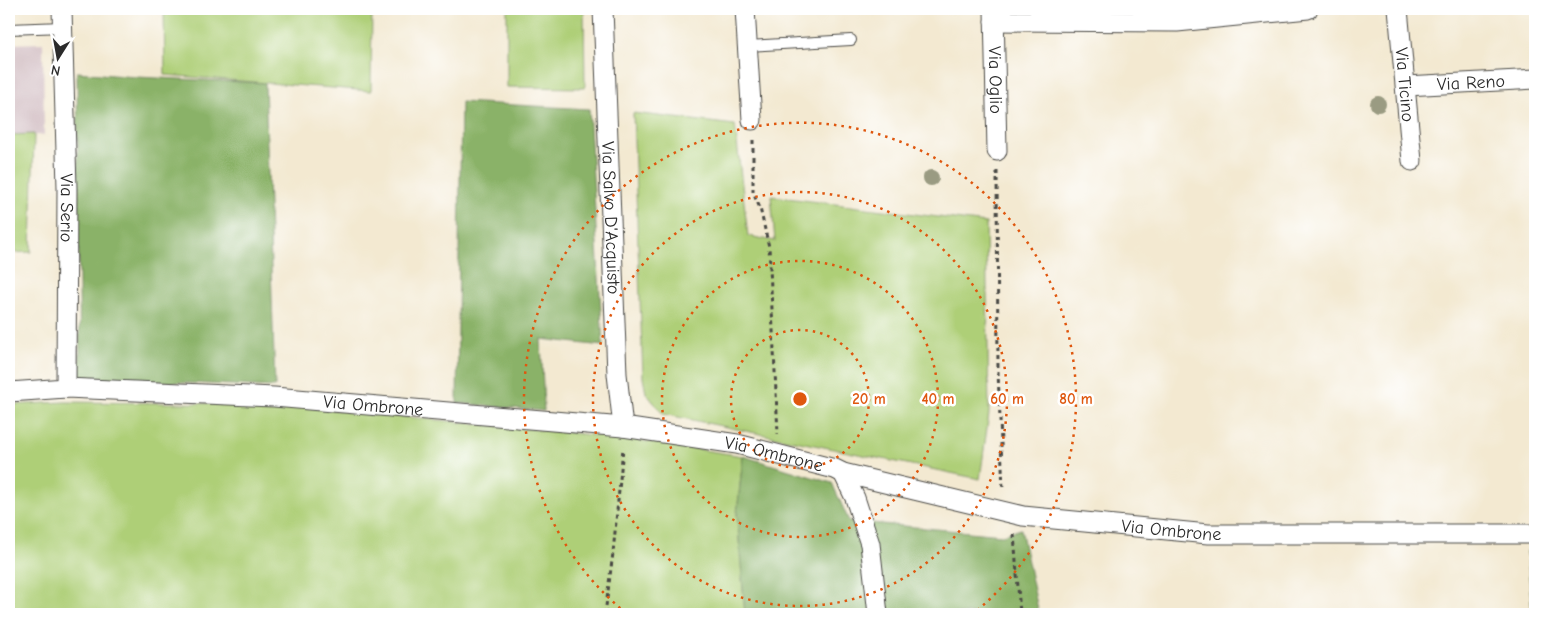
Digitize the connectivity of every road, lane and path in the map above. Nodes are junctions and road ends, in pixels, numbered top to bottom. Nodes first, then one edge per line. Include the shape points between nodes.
1 (602, 9) edge
2 (745, 9) edge
3 (1308, 9) edge
4 (1398, 9) edge
5 (994, 15) edge
6 (63, 18) edge
7 (9, 29) edge
8 (851, 40) dead end
9 (747, 46) junction
10 (1535, 79) edge
11 (1406, 86) junction
12 (752, 120) joint
13 (997, 151) joint
14 (1412, 161) dead end
15 (66, 388) junction
16 (9, 392) edge
17 (623, 427) junction
18 (779, 455) junction
19 (842, 473) junction
20 (1004, 511) junction
21 (1535, 534) edge
22 (605, 614) edge
23 (878, 614) edge
24 (1020, 614) edge

1 - 17 street, Via Salvo D'Acquisto via 617,374
2 - 9 street
3 - 5 street via 1177,22
4 - 11 street, Via Ticino
5 - 13 street, Via Oglio
6 - 7 lane, Via Serio
6 - 15 street, Via Serio via 67,188
8 - 9 lane
9 - 12 street
10 - 11 street, Via Reno
11 - 14 street, Via Ticino
12 - 18 path via 753,193 769,247
13 - 20 path via 998,372
15 - 16 street, Via Ombrone
15 - 17 street, Via Ombrone via 274,397
17 - 18 street, Via Ombrone via 737,444
17 - 22 path
18 - 19 street, Via Ombrone
19 - 20 street, Via Ombrone
19 - 23 street via 870,544
20 - 21 street, Via Ombrone via 1023,516 1208,534
20 - 24 path via 1014,536

